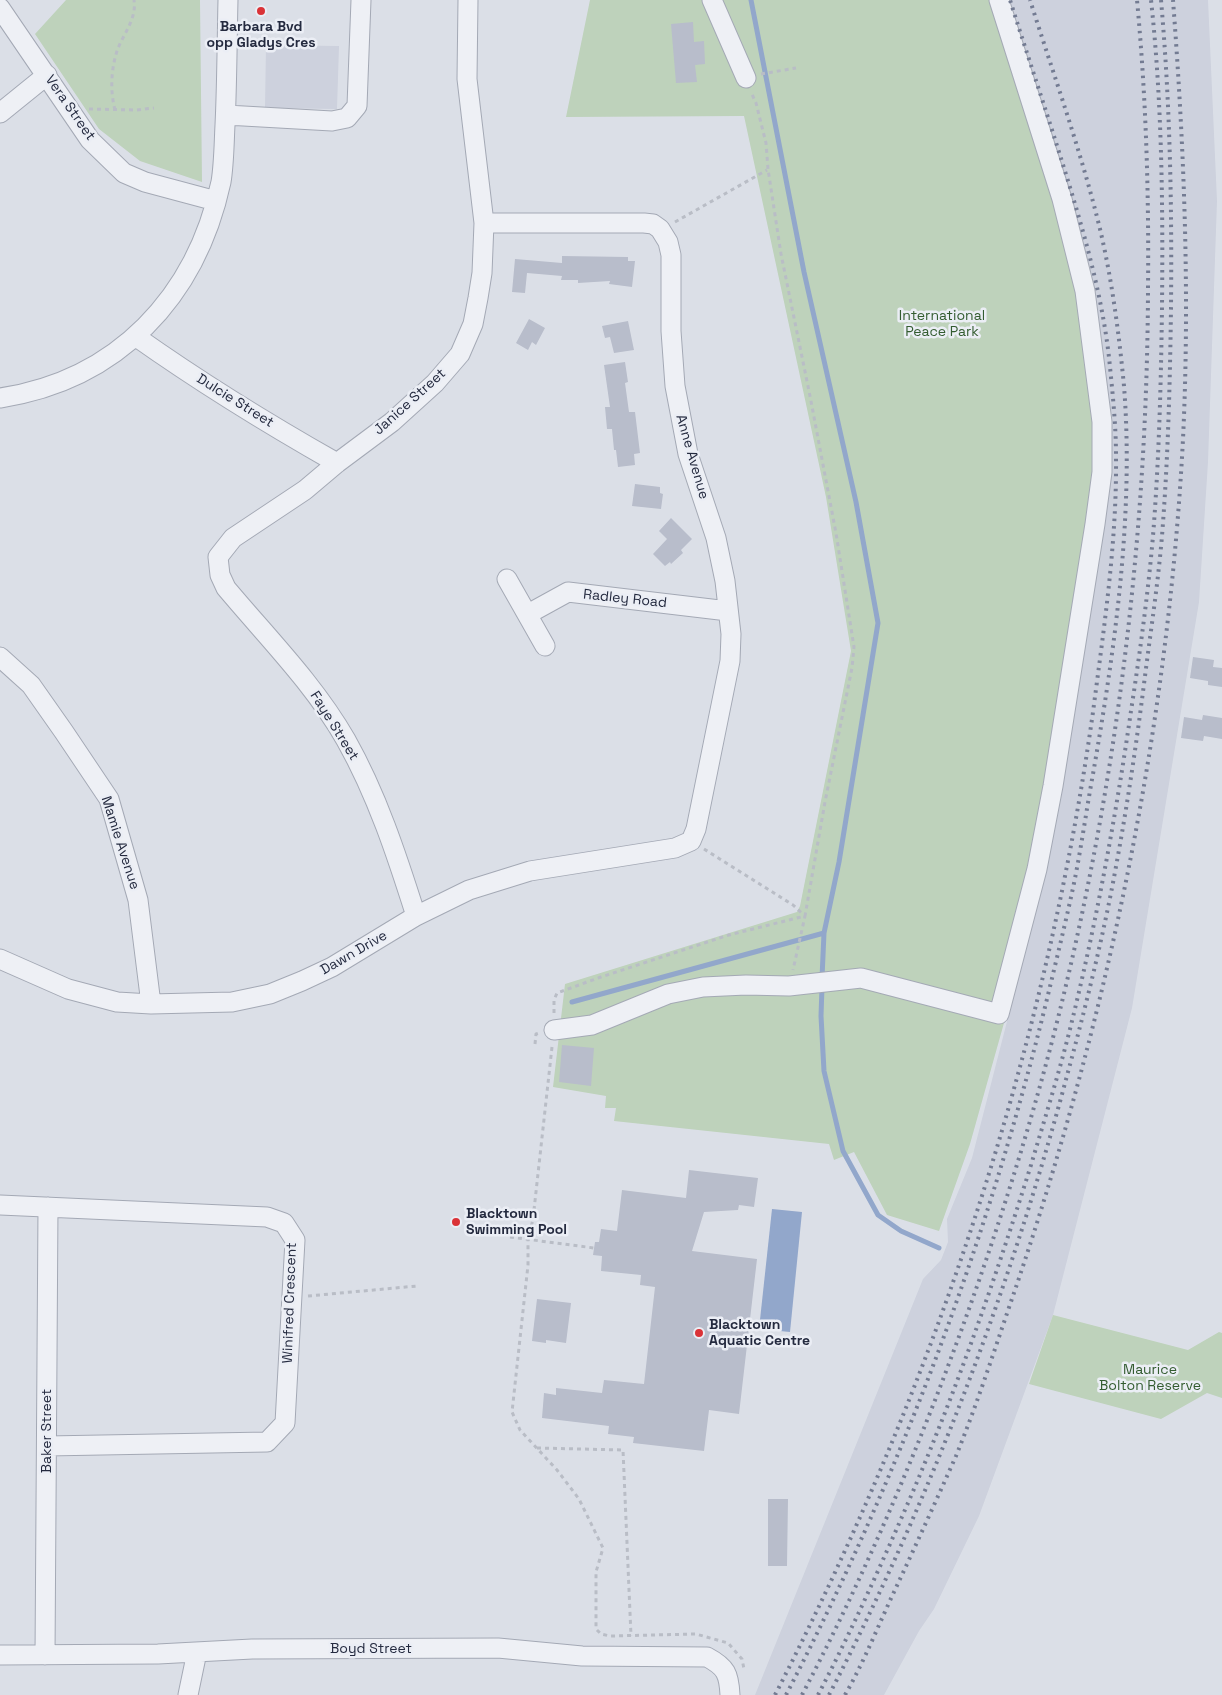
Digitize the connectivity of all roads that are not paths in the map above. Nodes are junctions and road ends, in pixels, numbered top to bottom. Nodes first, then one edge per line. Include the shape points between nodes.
1 (228, 0) edge
2 (361, 0) edge
3 (468, 0) edge
4 (712, 0) edge
5 (999, 0) edge
6 (0, 8) edge
7 (47, 75) junction
8 (750, 77) road end
9 (0, 113) edge
10 (226, 115) junction
11 (216, 201) junction
12 (484, 223) junction
13 (136, 336) junction
14 (0, 398) edge
15 (337, 463) junction
16 (218, 557) joint
17 (507, 579) dead end
18 (728, 611) junction
19 (528, 614) junction
20 (546, 646) dead end
21 (0, 657) edge
22 (693, 835) joint
23 (416, 916) junction
24 (0, 959) edge
25 (151, 1004) junction
26 (554, 1030) road end
27 (0, 1205) edge
28 (48, 1207) junction
29 (47, 1446) junction
30 (198, 1652) junction
31 (0, 1655) edge
32 (45, 1655) junction
33 (730, 1688) edge
34 (188, 1695) edge

1 - 10 street
2 - 10 street via 357,106 347,118 332,121
3 - 12 street, Janice Street via 467,79
4 - 8 street
5 - 26 street via 1062,198 1085,291 1102,422 1102,472 1053,786 1036,869 999,1014 861,978 814,984 703,988 668,994 592,1025
6 - 7 street, Vera Street
7 - 9 street
7 - 11 street, Vera Street via 90,140 124,173
10 - 11 street via 224,158
11 - 13 street via 202,243 185,278
12 - 15 street, Janice Street via 478,298 473,324 460,354 435,383 392,422
12 - 18 street, Anne Avenue via 644,223 653,224 662,231 670,255 672,359 679,411 688,454 716,538
13 - 14 street via 70,378 34,391
13 - 15 street, Dulcie Street via 161,355
15 - 16 street, Janice Street via 305,490 233,538
16 - 23 street, Faye Street via 220,575 226,588 315,693 346,740 380,808
17 - 19 street
18 - 19 street, Radley Road via 568,592
18 - 22 street, Anne Avenue via 730,661
19 - 20 street
21 - 25 street, Mamie Avenue via 31,685 109,799 138,900
22 - 23 street, Dawn Drive via 675,848 530,871 469,890
23 - 25 street, Dawn Drive via 332,967 270,994 232,1002
24 - 25 street, Dawn Drive via 82,993 117,1002
27 - 28 street, Winifred Crescent
28 - 29 street, Baker Street
28 - 29 street, Winifred Crescent via 267,1217 284,1223 295,1240 285,1423 267,1442
29 - 32 street, Baker Street
30 - 32 street, Boyd Street
30 - 33 street, Boyd Street via 498,1648 582,1656 707,1658 724,1669
30 - 34 street
31 - 32 street, Boyd Street

